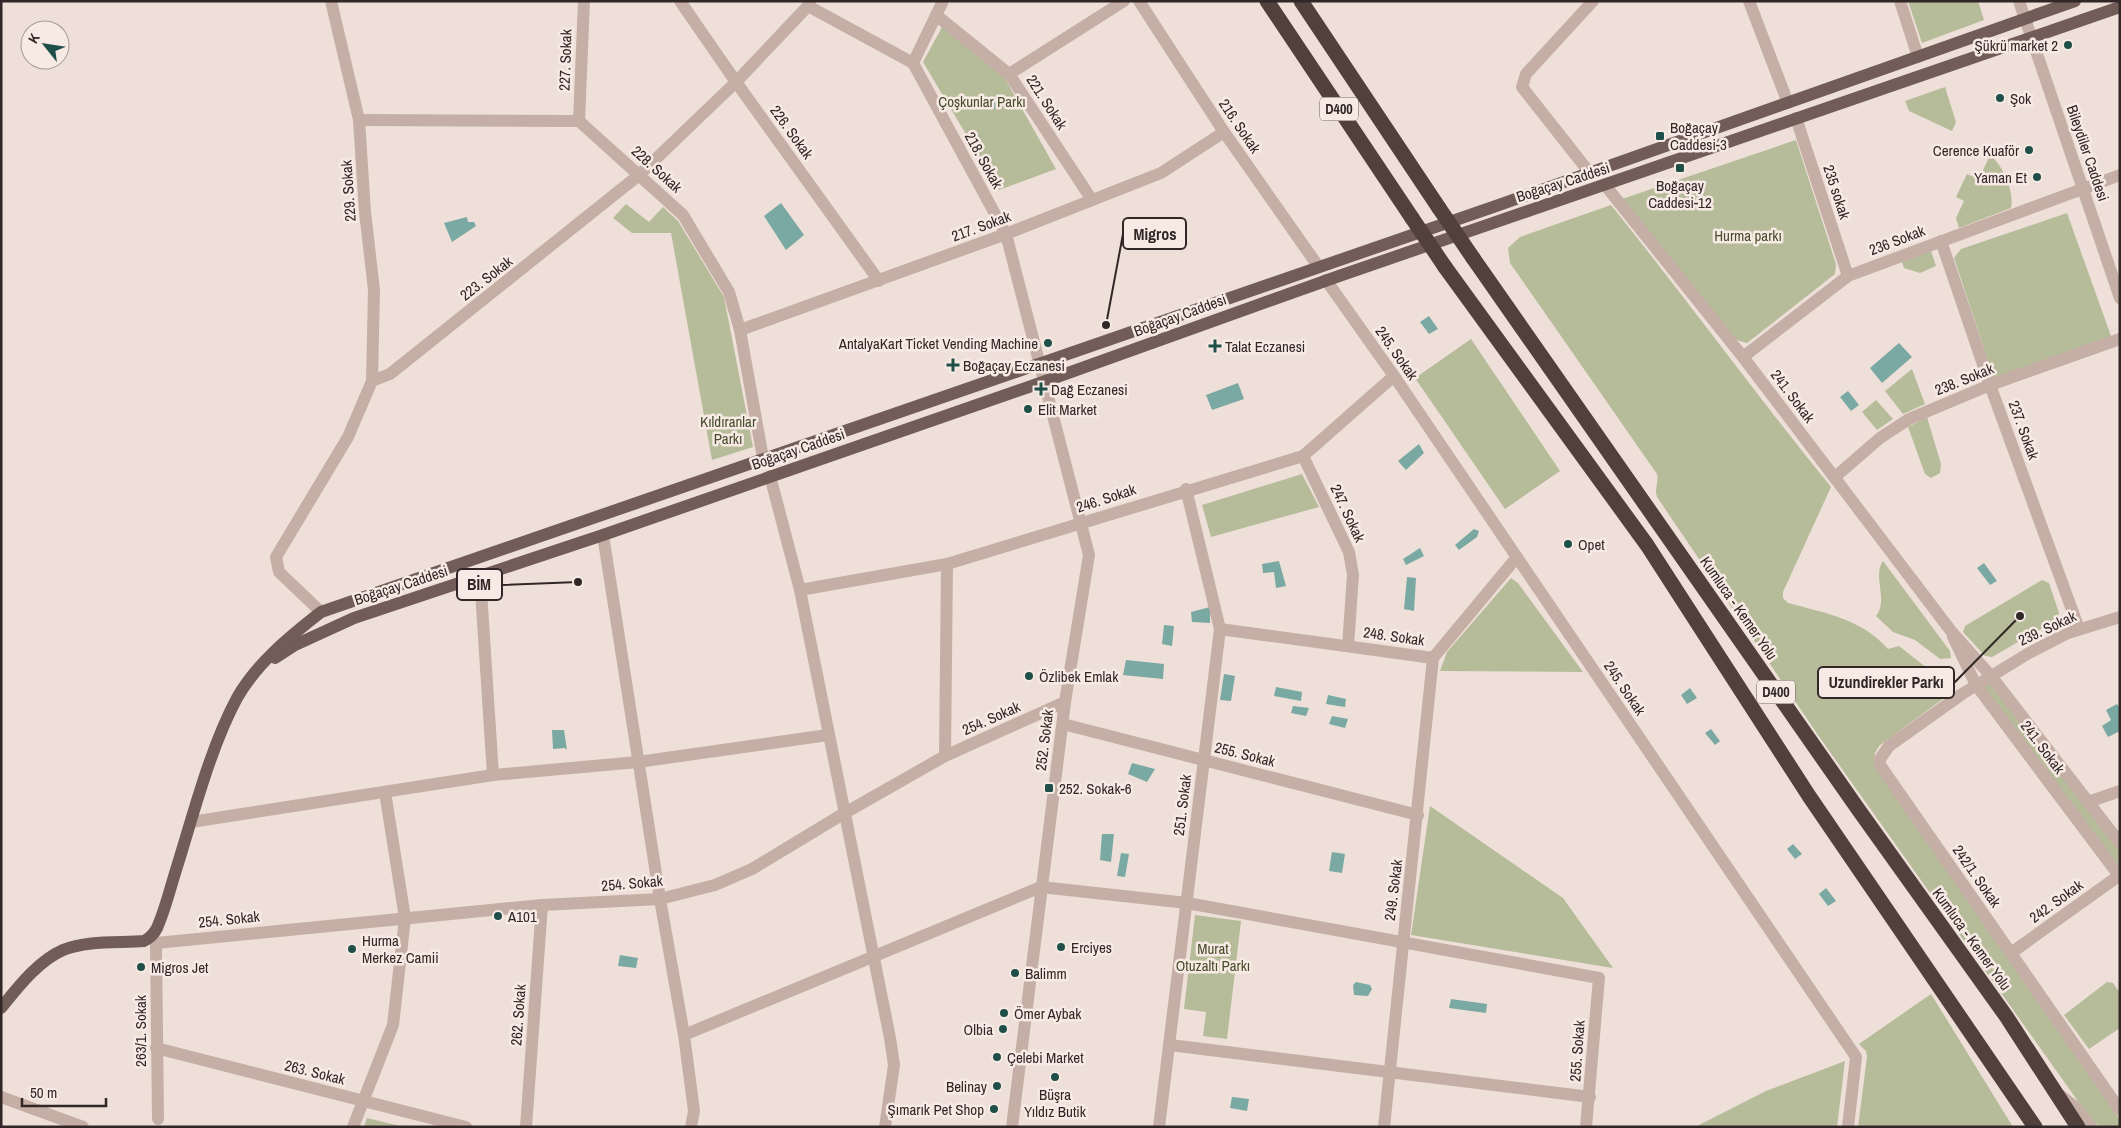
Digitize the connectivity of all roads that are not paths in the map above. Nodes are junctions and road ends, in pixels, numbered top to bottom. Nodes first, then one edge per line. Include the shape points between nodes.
1 (330, 1) edge
2 (584, 1) edge
3 (680, 1) edge
4 (943, 1) edge
5 (1124, 1) edge
6 (1139, 1) edge
7 (1267, 1) edge
8 (1301, 1) edge
9 (1593, 1) edge
10 (1748, 1) edge
11 (1900, 1) edge
12 (2019, 1) edge
13 (2075, 1) edge
14 (809, 4) edge
15 (2120, 7) edge
16 (936, 15) junction
17 (2024, 19) junction
18 (2030, 37) junction
19 (1918, 57) junction
20 (913, 63) junction
21 (1009, 74) junction
22 (736, 82) junction
23 (1788, 103) junction
24 (1796, 118) junction
25 (359, 120) junction
26 (579, 121) junction
27 (1224, 132) junction
28 (1589, 172) junction
29 (639, 175) junction
30 (2120, 175) edge
31 (1605, 185) junction
32 (2082, 187) junction
33 (1092, 200) junction
34 (1006, 234) junction
35 (1941, 241) junction
36 (1318, 266) junction
37 (1848, 276) junction
38 (879, 280) junction
39 (1326, 280) junction
40 (2120, 298) edge
41 (740, 330) junction
42 (2120, 339) edge
43 (1742, 357) junction
44 (1038, 363) junction
45 (1394, 376) junction
46 (372, 381) junction
47 (1043, 382) junction
48 (1990, 385) junction
49 (1303, 456) junction
50 (763, 458) junction
51 (770, 476) junction
52 (1835, 477) junction
53 (1186, 490) junction
54 (1080, 523) junction
55 (603, 535) junction
56 (1517, 557) junction
57 (946, 564) junction
58 (480, 576) junction
59 (800, 590) junction
60 (321, 612) junction
61 (2120, 617) edge
62 (1220, 629) junction
63 (2079, 629) junction
64 (1951, 631) junction
65 (1348, 646) junction
66 (1434, 658) junction
67 (258, 668) junction
68 (1991, 676) junction
69 (1976, 685) junction
70 (1065, 702) junction
71 (1063, 724) junction
72 (828, 735) junction
73 (945, 756) junction
74 (1204, 760) junction
75 (638, 762) junction
76 (493, 776) junction
77 (2120, 791) edge
78 (385, 792) junction
79 (2088, 802) junction
80 (843, 814) junction
81 (1418, 815) junction
82 (191, 822) junction
83 (2120, 843) edge
84 (2120, 876) edge
85 (1041, 887) junction
86 (660, 899) junction
87 (1187, 903) junction
88 (542, 905) junction
89 (406, 918) junction
90 (154, 940) junction
91 (1403, 944) junction
92 (2012, 953) junction
93 (874, 956) junction
94 (1, 1008) edge
95 (684, 1035) junction
96 (1170, 1045) junction
97 (156, 1048) junction
98 (1390, 1073) junction
99 (2056, 1092) junction
100 (1590, 1096) junction
101 (1, 1097) edge
102 (364, 1101) junction
103 (2018, 1101) junction
104 (2120, 1110) edge
105 (158, 1119) dead end
106 (83, 1127) edge
107 (354, 1127) edge
108 (466, 1127) edge
109 (526, 1127) edge
110 (691, 1127) edge
111 (885, 1127) edge
112 (1012, 1127) edge
113 (1159, 1127) edge
114 (1384, 1127) edge
115 (1586, 1127) edge
116 (1848, 1127) edge
117 (2026, 1127) edge
118 (2034, 1127) edge
119 (2078, 1127) edge
120 (2091, 1127) edge

1 - 25 street, 229. Sokak
2 - 26 street, 227. Sokak
3 - 22 street, 226. Sokak
4 - 16 street
5 - 21 street
6 - 27 street, 216. Sokak
7 - 103 highway, D400, bridge via 1445,266 1647,545 1809,796
8 - 99 highway, Kumluca - Kemer Yolu / D400, bridge via 1439,208
9 - 28 street via 1526,74 1522,87
10 - 23 street
11 - 19 street
12 - 17 street, Bileydiler Caddesi
13 - 17 main road, Boğaçay Caddesi
14 - 20 street
14 - 22 street, 223. Sokak
15 - 18 main road, Boğaçay Caddesi
16 - 20 street
16 - 21 street, 221. Sokak
17 - 18 street, Bileydiler Caddesi
17 - 19 main road, Boğaçay Caddesi
18 - 24 main road, Boğaçay Caddesi
18 - 32 street, Bileydiler Caddesi
19 - 23 main road, Boğaçay Caddesi
20 - 34 street, 218. Sokak
21 - 33 street, 221. Sokak
22 - 29 street, 223. Sokak
22 - 38 street, 226. Sokak
23 - 28 main road, Boğaçay Caddesi
24 - 31 main road, Boğaçay Caddesi
24 - 37 street, 235 sokak
25 - 26 street
25 - 46 street, 229. Sokak via 374,290
26 - 29 street, 228. Sokak
27 - 33 street, 217. Sokak via 1161,173
27 - 36 street, 216. Sokak
28 - 36 main road, Boğaçay Caddesi
29 - 41 street, 228. Sokak via 683,215 729,292
29 - 46 street, 223. Sokak via 390,374
30 - 32 street, 236 Sokak
31 - 39 main road, Boğaçay Caddesi
31 - 43 street, 241. Sokak
32 - 35 street, 236 Sokak
32 - 40 street, Bileydiler Caddesi
33 - 34 street, 217. Sokak
34 - 38 street, 217. Sokak
34 - 44 street, 218. Sokak
35 - 37 street, 236 Sokak
35 - 48 street, 237. Sokak
36 - 44 main road, Boğaçay Caddesi
37 - 43 street, 236 Sokak
38 - 41 street, 217. Sokak
39 - 45 street, 245. Sokak
39 - 47 main road, Boğaçay Caddesi
41 - 50 street, 228. Sokak
42 - 48 street, 238. Sokak
43 - 52 street, 241. Sokak
44 - 47 street, 252. Sokak
44 - 50 main road, Boğaçay Caddesi
45 - 49 street, 246. Sokak
45 - 56 street, 245. Sokak
46 - 60 street via 344,444 276,557 279,572
47 - 51 main road, Boğaçay Caddesi
47 - 54 street, 252. Sokak
48 - 52 street, 238. Sokak via 1902,423
48 - 63 street, 237. Sokak
49 - 53 street, 246. Sokak
49 - 65 street, 247. Sokak via 1349,552 1353,576
50 - 60 main road, Boğaçay Caddesi
51 - 55 main road, Boğaçay Caddesi
51 - 59 street
52 - 64 street, 241. Sokak
53 - 54 street, 246. Sokak
53 - 62 street, 251. Sokak
54 - 57 street, 246. Sokak
54 - 70 street, 252. Sokak via 1089,555
55 - 58 main road, Boğaçay Caddesi
55 - 75 street
56 - 66 street, 248. Sokak
56 - 116 street, 245. Sokak via 1856,1057
57 - 59 street, 246. Sokak
57 - 73 street
58 - 67 main road, Boğaçay Caddesi via 354,618 295,645
58 - 76 street
59 - 72 street
60 - 67 main road, Boğaçay Caddesi
61 - 63 street, 239. Sokak
62 - 65 street, 248. Sokak
62 - 74 street, 251. Sokak
63 - 68 street, 239. Sokak via 2053,640
64 - 68 street, 241. Sokak
64 - 69 street, 241. Sokak
65 - 66 street, 248. Sokak
66 - 81 street, 249. Sokak
67 - 82 main road, Boğaçay Caddesi via 237,698
68 - 69 street, 239. Sokak
68 - 79 street, 241. Sokak
69 - 84 street, 241. Sokak
69 - 92 street, 242/1. Sokak via 1889,746 1880,759 1880,765
70 - 71 street, 252. Sokak
70 - 73 street, 254. Sokak
71 - 74 street, 255. Sokak
71 - 85 street, 252. Sokak
72 - 75 street
72 - 80 street
73 - 80 street, 254. Sokak
74 - 81 street, 255. Sokak
74 - 87 street, 251. Sokak
75 - 76 street
75 - 86 street
76 - 78 street
77 - 79 street
78 - 82 street
78 - 89 street
79 - 83 street, 241. Sokak
80 - 86 street, 254. Sokak via 752,870 715,885
80 - 93 street
81 - 91 street, 249. Sokak
82 - 90 main road, Boğaçay Caddesi
84 - 92 street, 242. Sokak
85 - 87 street
85 - 93 street
85 - 112 street, 252. Sokak
86 - 88 street, 254. Sokak
86 - 95 street
87 - 91 street
87 - 96 street, 251. Sokak
88 - 89 street, 254. Sokak
88 - 109 street, 262. Sokak
89 - 90 street, 254. Sokak
89 - 102 street via 393,1025
90 - 94 main road via 92,944 64,950 40,965
90 - 97 street, 263/1. Sokak
91 - 98 street, 249. Sokak
91 - 100 street, 255. Sokak via 1599,978
92 - 104 street, 242/1. Sokak
93 - 95 street
93 - 111 street via 894,1065
95 - 110 street via 694,1112
96 - 98 street
96 - 113 street, 251. Sokak
97 - 102 street, 263. Sokak
97 - 105 street, 263/1. Sokak
98 - 100 street
98 - 114 street, 249. Sokak
99 - 119 highway, Kumluca - Kemer Yolu / D400
99 - 120 street via 2074,1106
100 - 115 street, 255. Sokak
101 - 106 street
102 - 107 street
102 - 108 street, 263. Sokak
103 - 117 street
103 - 118 highway, D400

